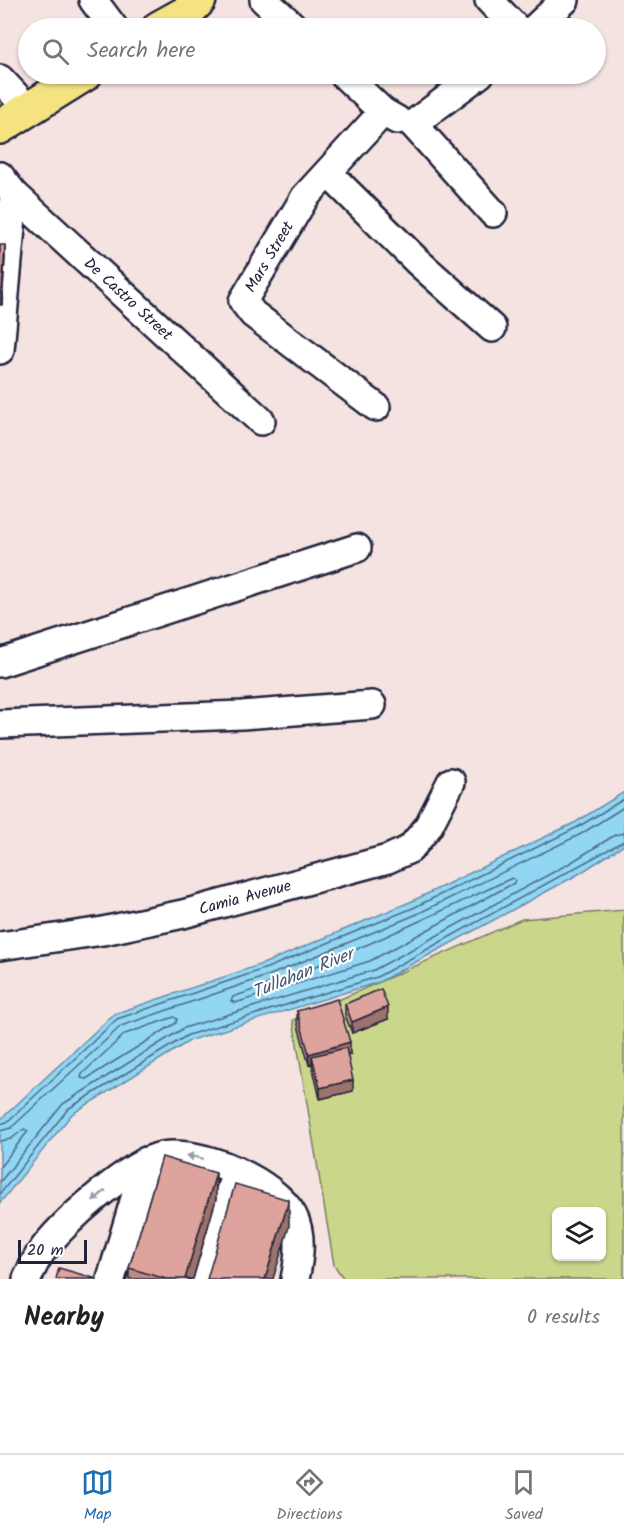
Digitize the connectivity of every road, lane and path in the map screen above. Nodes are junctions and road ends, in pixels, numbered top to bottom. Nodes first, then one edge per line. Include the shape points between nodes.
1 (93, 0) edge
2 (199, 0) edge
3 (264, 0) edge
4 (489, 0) edge
5 (565, 0) edge
6 (106, 18) edge
7 (176, 18) edge
8 (284, 18) edge
9 (506, 18) edge
10 (546, 18) edge
11 (0, 79) edge
12 (68, 84) edge
13 (354, 84) edge
14 (467, 84) edge
15 (27, 108) junction
16 (383, 112) junction
17 (413, 124) junction
18 (0, 127) edge
19 (328, 172) junction
20 (7, 185) edge
21 (493, 213) dead end
22 (492, 327) dead end
23 (0, 350) edge
24 (376, 407) dead end
25 (261, 421) dead end
26 (357, 548) dead end
27 (0, 663) edge
28 (372, 705) dead end
29 (0, 724) edge
30 (451, 782) dead end
31 (0, 946) edge
32 (146, 1161) junction
33 (236, 1172) junction
34 (27, 1279) edge
35 (111, 1279) edge
36 (204, 1279) edge
37 (295, 1279) edge

1 - 6 street
2 - 7 main road
3 - 8 street
4 - 9 street
5 - 10 street
11 - 15 street
12 - 15 main road
13 - 16 street
14 - 17 street
15 - 18 main road
16 - 17 street
16 - 19 street, Mars Street
17 - 21 street
19 - 22 street via 418,262
19 - 24 street, Mars Street via 306,197 243,301 244,306
20 - 23 street
20 - 25 street, De Castro Street
26 - 27 street
28 - 29 street via 242,715
30 - 31 street, Camia Avenue via 428,827 411,849 388,859 103,932
33 -> 32 street via 197,1156 162,1156
32 -> 34 street via 122,1176 56,1234 41,1251
32 - 35 street
33 - 36 street
33 - 37 street via 275,1194 294,1217 299,1257

